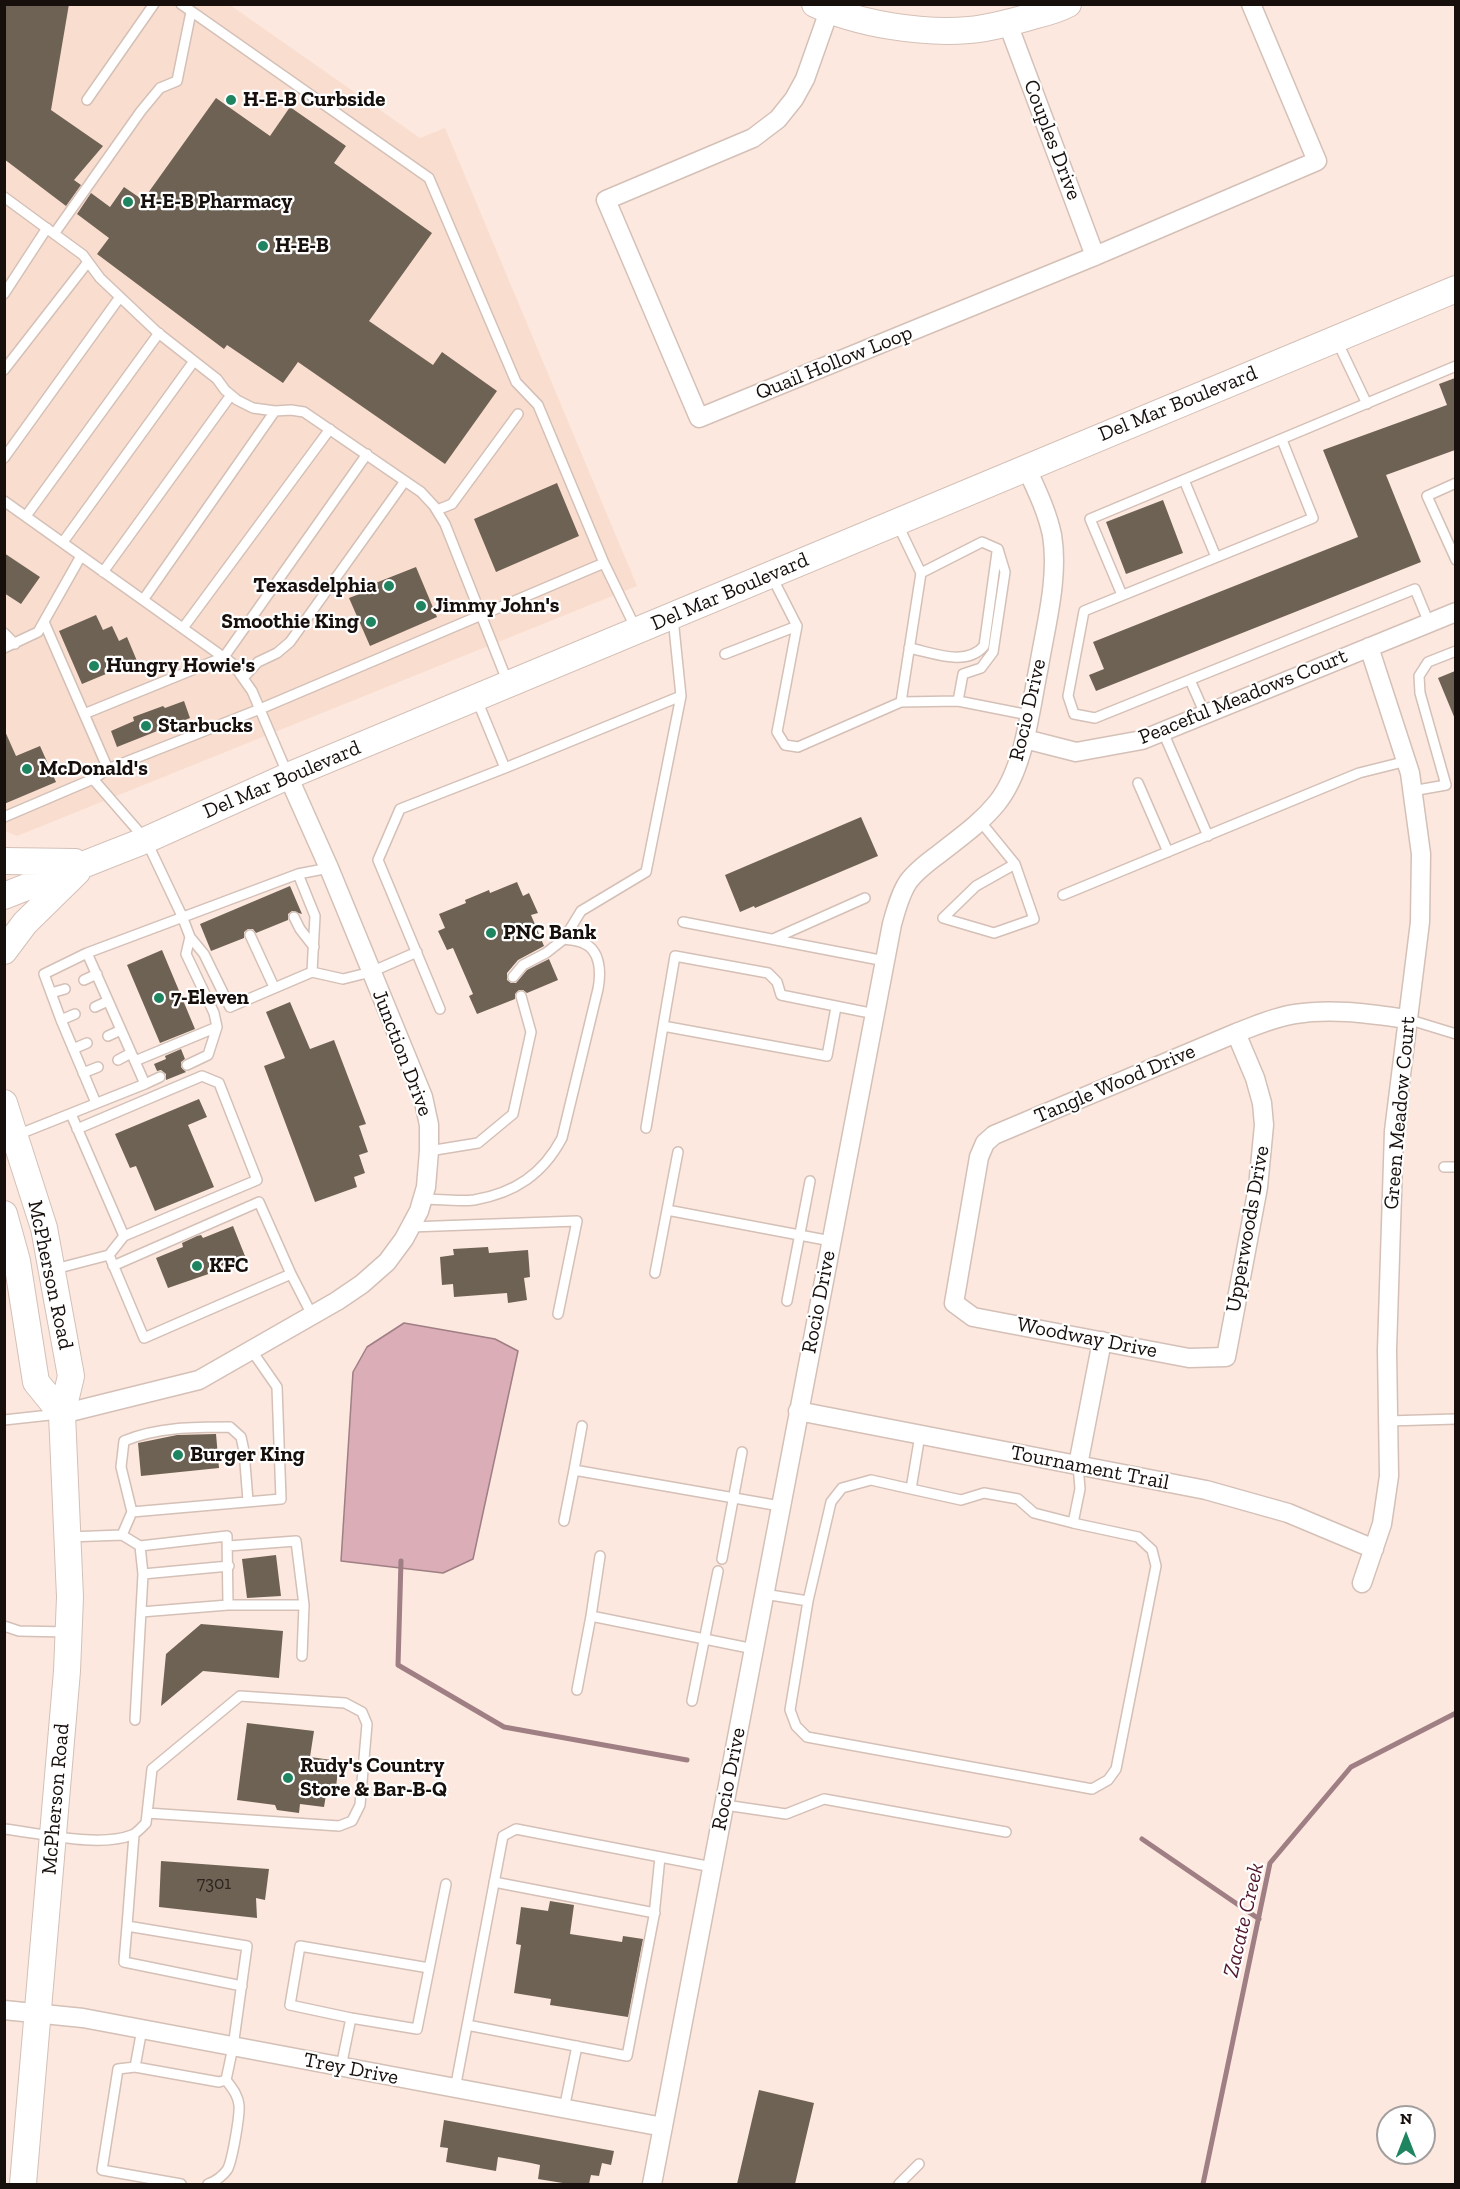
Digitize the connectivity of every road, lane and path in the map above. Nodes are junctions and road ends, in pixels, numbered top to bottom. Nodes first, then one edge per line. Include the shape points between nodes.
1 (154, 4) edge
2 (181, 4) edge
3 (1068, 4) edge
4 (1251, 4) edge
5 (822, 8) edge
6 (191, 12) junction
7 (1008, 24) junction
8 (87, 100) dead end
9 (6, 202) edge
10 (51, 231) junction
11 (1095, 256) junction
12 (88, 262) junction
13 (1455, 289) edge
14 (4, 294) edge
15 (120, 297) junction
16 (159, 333) junction
17 (1336, 339) junction
18 (194, 361) junction
19 (1455, 366) edge
20 (4, 370) edge
21 (231, 395) junction
22 (1366, 404) junction
23 (275, 411) junction
24 (518, 414) dead end
25 (330, 429) junction
26 (1282, 440) junction
27 (367, 454) junction
28 (4, 458) edge
29 (1026, 467) junction
30 (1184, 480) junction
31 (405, 481) junction
32 (1455, 483) edge
33 (4, 501) edge
34 (437, 510) junction
35 (26, 516) junction
36 (897, 522) junction
37 (63, 542) junction
38 (998, 549) junction
39 (81, 555) junction
40 (1216, 557) junction
41 (1455, 560) edge
42 (604, 563) junction
43 (103, 572) junction
44 (921, 573) junction
45 (771, 574) junction
46 (1122, 595) junction
47 (143, 600) junction
48 (1455, 612) edge
49 (482, 615) junction
50 (673, 616) junction
51 (44, 622) junction
52 (1429, 623) junction
53 (797, 626) junction
54 (183, 628) junction
55 (637, 631) junction
56 (4, 633) edge
57 (15, 644) junction
58 (1369, 647) junction
59 (4, 648) edge
60 (909, 648) junction
61 (1455, 651) edge
62 (725, 654) dead end
63 (224, 657) junction
64 (244, 677) junction
65 (1190, 680) junction
66 (509, 685) junction
67 (681, 696) junction
68 (476, 698) junction
69 (958, 701) junction
70 (901, 702) junction
71 (260, 709) junction
72 (84, 714) junction
73 (1205, 714) junction
74 (1029, 715) junction
75 (1163, 732) junction
76 (1025, 739) junction
77 (1407, 761) junction
78 (505, 768) junction
79 (108, 769) junction
80 (288, 776) junction
81 (93, 779) junction
82 (1138, 783) dead end
83 (1413, 791) junction
84 (4, 817) edge
85 (980, 821) junction
86 (1208, 836) junction
87 (146, 840) junction
88 (1168, 852) junction
89 (4, 861) edge
90 (87, 862) junction
91 (1015, 864) junction
92 (329, 868) junction
93 (298, 874) junction
94 (1063, 895) dead end
95 (4, 896) edge
96 (234, 897) junction
97 (865, 898) dead end
98 (238, 908) dead end
99 (182, 916) junction
100 (294, 917) dead end
101 (683, 922) dead end
102 (250, 935) dead end
103 (190, 936) junction
104 (564, 939) junction
105 (773, 939) junction
106 (314, 947) junction
107 (4, 951) edge
108 (417, 952) junction
109 (87, 953) junction
110 (885, 961) junction
111 (312, 972) junction
112 (371, 972) junction
113 (97, 974) junction
114 (513, 977) dead end
115 (84, 980) dead end
116 (274, 987) junction
117 (65, 989) dead end
118 (51, 993) junction
119 (521, 996) dead end
120 (108, 1001) junction
121 (95, 1006) dead end
122 (836, 1007) junction
123 (440, 1009) dead end
124 (75, 1014) dead end
125 (875, 1014) junction
126 (1407, 1019) junction
127 (61, 1020) junction
128 (663, 1026) junction
129 (217, 1027) junction
130 (121, 1030) junction
131 (1236, 1033) junction
132 (1455, 1034) edge
133 (108, 1036) dead end
134 (87, 1043) dead end
135 (73, 1049) junction
136 (133, 1057) junction
137 (118, 1060) dead end
138 (187, 1065) dead end
139 (98, 1067) dead end
140 (83, 1073) junction
141 (160, 1077) dead end
142 (145, 1084) junction
143 (4, 1103) edge
144 (96, 1103) junction
145 (71, 1113) junction
146 (646, 1128) dead end
147 (77, 1129) junction
148 (15, 1136) junction
149 (429, 1151) junction
150 (678, 1152) dead end
151 (1444, 1167) dead end
152 (1455, 1167) edge
153 (810, 1181) dead end
154 (422, 1199) junction
155 (667, 1210) junction
156 (4, 1214) edge
157 (410, 1227) junction
158 (800, 1235) junction
159 (124, 1236) junction
160 (831, 1241) junction
161 (109, 1255) junction
162 (113, 1266) junction
163 (52, 1270) junction
164 (655, 1273) dead end
165 (291, 1274) junction
166 (787, 1300) dead end
167 (954, 1303) joint
168 (558, 1314) dead end
169 (312, 1315) junction
170 (1102, 1341) junction
171 (252, 1351) junction
172 (1226, 1357) joint
173 (798, 1411) junction
174 (62, 1414) junction
175 (1455, 1419) edge
176 (4, 1420) edge
177 (1388, 1420) junction
178 (582, 1426) dead end
179 (920, 1435) junction
180 (742, 1452) dead end
181 (1078, 1465) junction
182 (574, 1470) junction
183 (911, 1489) junction
184 (734, 1498) junction
185 (248, 1501) junction
186 (780, 1506) junction
187 (132, 1512) junction
188 (564, 1521) dead end
189 (1073, 1523) junction
190 (122, 1535) junction
191 (68, 1537) junction
192 (140, 1546) junction
193 (228, 1546) junction
194 (1374, 1549) junction
195 (600, 1556) dead end
196 (722, 1559) dead end
197 (229, 1566) junction
198 (717, 1571) dead end
199 (143, 1574) junction
200 (1362, 1583) dead end
201 (764, 1594) junction
202 (808, 1601) junction
203 (228, 1605) junction
204 (304, 1605) junction
205 (141, 1612) junction
206 (591, 1616) junction
207 (4, 1626) edge
208 (69, 1632) junction
209 (704, 1639) junction
210 (754, 1649) junction
211 (302, 1656) dead end
212 (577, 1690) dead end
213 (692, 1701) dead end
214 (135, 1720) dead end
215 (724, 1805) junction
216 (147, 1813) junction
217 (4, 1829) edge
218 (1006, 1832) dead end
219 (134, 1835) junction
220 (53, 1838) junction
221 (660, 1857) junction
222 (712, 1867) junction
223 (494, 1882) junction
224 (446, 1884) dead end
225 (655, 1913) junction
226 (127, 1926) junction
227 (429, 1968) junction
228 (242, 1986) junction
229 (4, 2010) edge
230 (38, 2013) junction
231 (351, 2018) junction
232 (467, 2025) junction
233 (142, 2029) junction
234 (577, 2046) junction
235 (233, 2047) junction
236 (135, 2067) junction
237 (341, 2067) junction
238 (226, 2080) junction
239 (455, 2089) junction
240 (564, 2109) junction
241 (663, 2127) junction
242 (919, 2164) dead end
243 (23, 2184) edge
244 (181, 2184) edge
245 (208, 2184) edge
246 (652, 2184) edge
247 (899, 2184) edge

1 - 8 lane
2 - 6 lane
3 - 7 main road
4 - 11 street, Quail Hollow Loop via 1317,161
5 - 7 main road via 922,30 968,30
5 - 11 street, Quail Hollow Loop via 805,79 778,119 753,138 606,200 699,418
6 - 10 lane via 177,81 160,88
6 - 42 lane via 429,178 516,382 538,405
7 - 11 street, Couples Drive
9 - 10 lane
10 - 12 lane
10 - 14 lane
12 - 15 lane
12 - 20 lane
13 - 17 main road, Del Mar Boulevard
15 - 16 lane
15 - 28 lane
16 - 18 lane
16 - 35 lane
17 - 22 lane
17 - 29 main road, Del Mar Boulevard
18 - 21 lane
18 - 37 lane
19 - 22 lane
21 - 23 lane via 253,408
21 - 43 lane
22 - 26 lane
23 - 25 lane via 304,412
23 - 47 lane
24 - 34 lane via 452,504
25 - 27 lane
25 - 54 lane
26 - 30 lane
26 - 40 lane via 1313,518
27 - 31 lane
27 - 63 lane
29 - 36 main road, Del Mar Boulevard
29 - 74 street, Rocio Drive via 1048,519 1053,557 1047,622
30 - 40 lane
30 - 46 lane via 1090,519
31 - 34 lane
31 - 64 lane via 290,642
32 - 41 lane via 1426,496
33 - 35 lane
34 - 49 lane
35 - 37 lane
36 - 44 lane
36 - 45 main road, Del Mar Boulevard
37 - 39 lane
38 - 44 lane via 982,542
38 - 60 lane via 984,646 976,655 961,658
38 - 69 lane via 1005,572 993,652 981,668 963,674
39 - 43 lane
39 - 51 lane
40 - 46 lane
42 - 49 lane
42 - 55 lane
43 - 47 lane
44 - 60 lane
45 - 50 main road, Del Mar Boulevard
45 - 53 lane
46 - 65 lane via 1084,611 1068,696 1074,714 1095,718
47 - 54 lane
48 - 52 street, Peaceful Meadows Court
49 - 66 lane
49 - 71 lane
50 - 55 main road, Del Mar Boulevard
50 - 67 lane
51 - 57 lane via 38,633
51 - 72 lane
52 - 58 street, Peaceful Meadows Court
52 - 65 lane via 1415,589
53 - 62 lane
53 - 70 lane via 777,732 785,745 798,747
54 - 63 lane
55 - 66 main road, Del Mar Boulevard
56 - 57 lane
57 - 59 lane
58 - 73 street, Peaceful Meadows Court
58 - 77 street, Green Meadow Court
60 - 70 lane
61 - 83 lane via 1428,662 1419,676 1420,693 1446,785
63 - 64 lane
63 - 72 lane
64 - 71 lane
65 - 73 lane
66 - 68 main road, Del Mar Boulevard
67 - 78 lane
67 - 104 lane via 646,872 581,911
68 - 78 lane
68 - 80 main road, Del Mar Boulevard
69 - 70 lane
69 - 74 lane
71 - 79 lane
71 - 80 lane
72 - 79 lane
73 - 75 street, Peaceful Meadows Court
74 - 76 street, Rocio Drive
75 - 76 street, Peaceful Meadows Court via 1142,740 1076,752
75 - 86 lane
76 - 85 street, Rocio Drive via 1010,782
77 - 83 street, Green Meadow Court
77 - 86 lane via 1359,772
78 - 108 lane via 400,809 378,860
79 - 81 lane
80 - 87 main road, Del Mar Boulevard
80 - 92 street, Junction Drive
81 - 84 lane
81 - 87 lane
82 - 88 lane
83 - 126 street, Green Meadow Court via 1421,854 1420,911
85 - 91 lane
85 - 110 street, Rocio Drive via 909,881 892,924
86 - 88 lane
87 - 90 main road, Del Mar Boulevard
87 - 99 lane
88 - 94 lane
89 - 90 main road
90 - 95 main road, Del Mar Boulevard
90 - 107 main road via 25,922
91 - 91 lane via 1034,919 994,933 943,918 976,886
92 - 93 lane
92 - 112 street, Junction Drive
93 - 96 lane via 281,885
93 - 106 lane via 315,916
96 - 98 lane
96 - 99 lane
97 - 105 lane
99 - 103 lane
99 - 109 lane
100 - 106 lane
101 - 105 lane
102 - 116 lane
103 - 116 lane via 204,954 230,1007
103 - 129 lane via 186,954
104 - 114 lane via 523,965
104 - 154 lane via 584,943 596,954 601,973 562,1138 554,1154 535,1174 509,1191 472,1200
105 - 110 lane
106 - 111 lane
108 - 112 lane
108 - 123 lane
109 - 113 lane
109 - 118 lane via 44,974
110 - 125 street, Rocio Drive
111 - 112 lane via 343,979
111 - 116 lane
112 - 149 street, Junction Drive via 423,1096
113 - 115 lane
113 - 120 lane
117 - 118 lane
118 - 127 lane
119 - 149 lane via 531,1032 513,1114 478,1143
120 - 121 lane
120 - 130 lane
122 - 125 lane
122 - 128 lane via 827,1056
122 - 128 lane via 781,995 777,982 768,973 675,956
124 - 127 lane
125 - 160 street, Rocio Drive
126 - 131 street, Tangle Wood Drive via 1310,1012
126 - 132 lane
126 - 177 street, Green Meadow Court via 1393,1143
127 - 135 lane
128 - 146 lane
129 - 136 lane
129 - 138 lane via 208,1055
130 - 133 lane
130 - 136 lane
131 - 167 street, Tangle Wood Drive via 994,1135 979,1157
131 - 172 street, Upperwoods Drive via 1255,1078 1264,1125 1258,1186
134 - 135 lane
135 - 140 lane
136 - 137 lane
136 - 142 lane
139 - 140 lane
140 - 144 lane
141 - 142 lane
142 - 144 lane
143 - 148 main road, McPherson Road
144 - 145 lane
145 - 147 lane
145 - 148 lane
147 - 159 lane
147 - 159 lane via 202,1076 219,1083 257,1180
148 - 163 main road, McPherson Road via 44,1228
149 - 154 street, Junction Drive
150 - 155 lane
151 - 152 lane
153 - 158 lane
154 - 157 street, Junction Drive
155 - 158 lane
155 - 164 lane
156 - 174 main road, McPherson Road via 17,1261 36,1382
157 - 168 lane via 577,1221
157 - 169 street, Junction Drive via 387,1262 362,1284
158 - 160 lane
158 - 166 lane
159 - 161 lane
160 - 173 street, Rocio Drive
161 - 162 lane
161 - 163 lane
162 - 165 lane via 259,1202
162 - 165 lane via 144,1338
163 - 174 main road, McPherson Road via 71,1376
165 - 169 lane
167 - 170 street, Woodway Drive via 973,1317
169 - 171 street, Junction Drive
170 - 172 street, Woodway Drive via 1189,1358
170 - 181 street
171 - 174 street, Junction Drive via 200,1380
171 - 185 lane via 277,1387 281,1499
173 - 179 street, Tournament Trail
173 - 186 street, Rocio Drive
174 - 176 lane
174 - 191 main road, McPherson Road
175 - 177 lane
177 - 194 street, Green Meadow Court via 1389,1476
178 - 182 lane
179 - 181 street, Tournament Trail
179 - 183 lane
180 - 184 lane
181 - 189 lane via 1080,1489
181 - 194 street, Tournament Trail via 1242,1499 1288,1513
182 - 184 lane
182 - 188 lane
183 - 189 lane via 961,1500 984,1493 1018,1499 1034,1513
183 - 202 lane via 871,1480 842,1488 831,1502
184 - 186 lane
184 - 196 lane
185 - 187 lane
185 - 187 lane via 241,1437 230,1427 198,1427 141,1434 124,1441 121,1467
186 - 201 street, Rocio Drive
187 - 190 lane
189 - 202 lane via 1138,1537 1152,1550 1156,1566 1116,1769 1108,1780 1092,1789 807,1737 796,1726 790,1710
190 - 191 lane
190 - 192 lane
191 - 208 main road, McPherson Road
192 - 193 lane via 227,1536
192 - 199 lane
193 - 197 lane
193 - 204 lane via 296,1542
194 - 200 street, Green Meadow Court
195 - 206 lane
197 - 199 lane
197 - 203 lane
198 - 209 lane
199 - 205 lane
201 - 202 lane
201 - 210 street, Rocio Drive
203 - 204 lane
203 - 205 lane
204 - 211 lane
205 - 214 lane
206 - 209 lane
206 - 212 lane
207 - 208 lane via 19,1631
208 - 220 main road, McPherson Road
209 - 210 lane
209 - 213 lane
210 - 215 street, Rocio Drive
215 - 218 lane via 786,1814 824,1799
215 - 222 street, Rocio Drive
216 - 216 lane via 152,1769 240,1696 345,1703 362,1712 367,1724 360,1805 352,1821 339,1826
216 - 219 lane via 146,1823
217 - 220 lane
219 - 220 lane via 111,1840
219 - 226 lane
220 - 230 main road, McPherson Road
221 - 222 lane
221 - 223 lane via 516,1829 503,1836
221 - 225 lane
222 - 241 street, Rocio Drive
223 - 225 lane
223 - 232 lane
224 - 227 lane
225 - 234 lane via 627,2056
226 - 228 lane via 124,1962
226 - 228 lane via 247,1946
227 - 231 lane via 417,2030
227 - 231 lane via 300,1946 290,2005
228 - 235 lane
229 - 230 street, Trey Drive
230 - 233 street, Trey Drive
230 - 243 main road, McPherson Road
231 - 237 lane
232 - 234 lane
232 - 239 lane
233 - 235 street, Trey Drive
233 - 236 lane
234 - 240 lane
235 - 237 street, Trey Drive
235 - 238 lane
236 - 238 lane
236 - 244 lane via 118,2070 102,2169
237 - 239 street, Trey Drive
238 - 245 lane via 239,2105 234,2148 229,2169
239 - 240 street, Trey Drive
240 - 241 street, Trey Drive
241 - 246 street, Rocio Drive
242 - 247 lane

